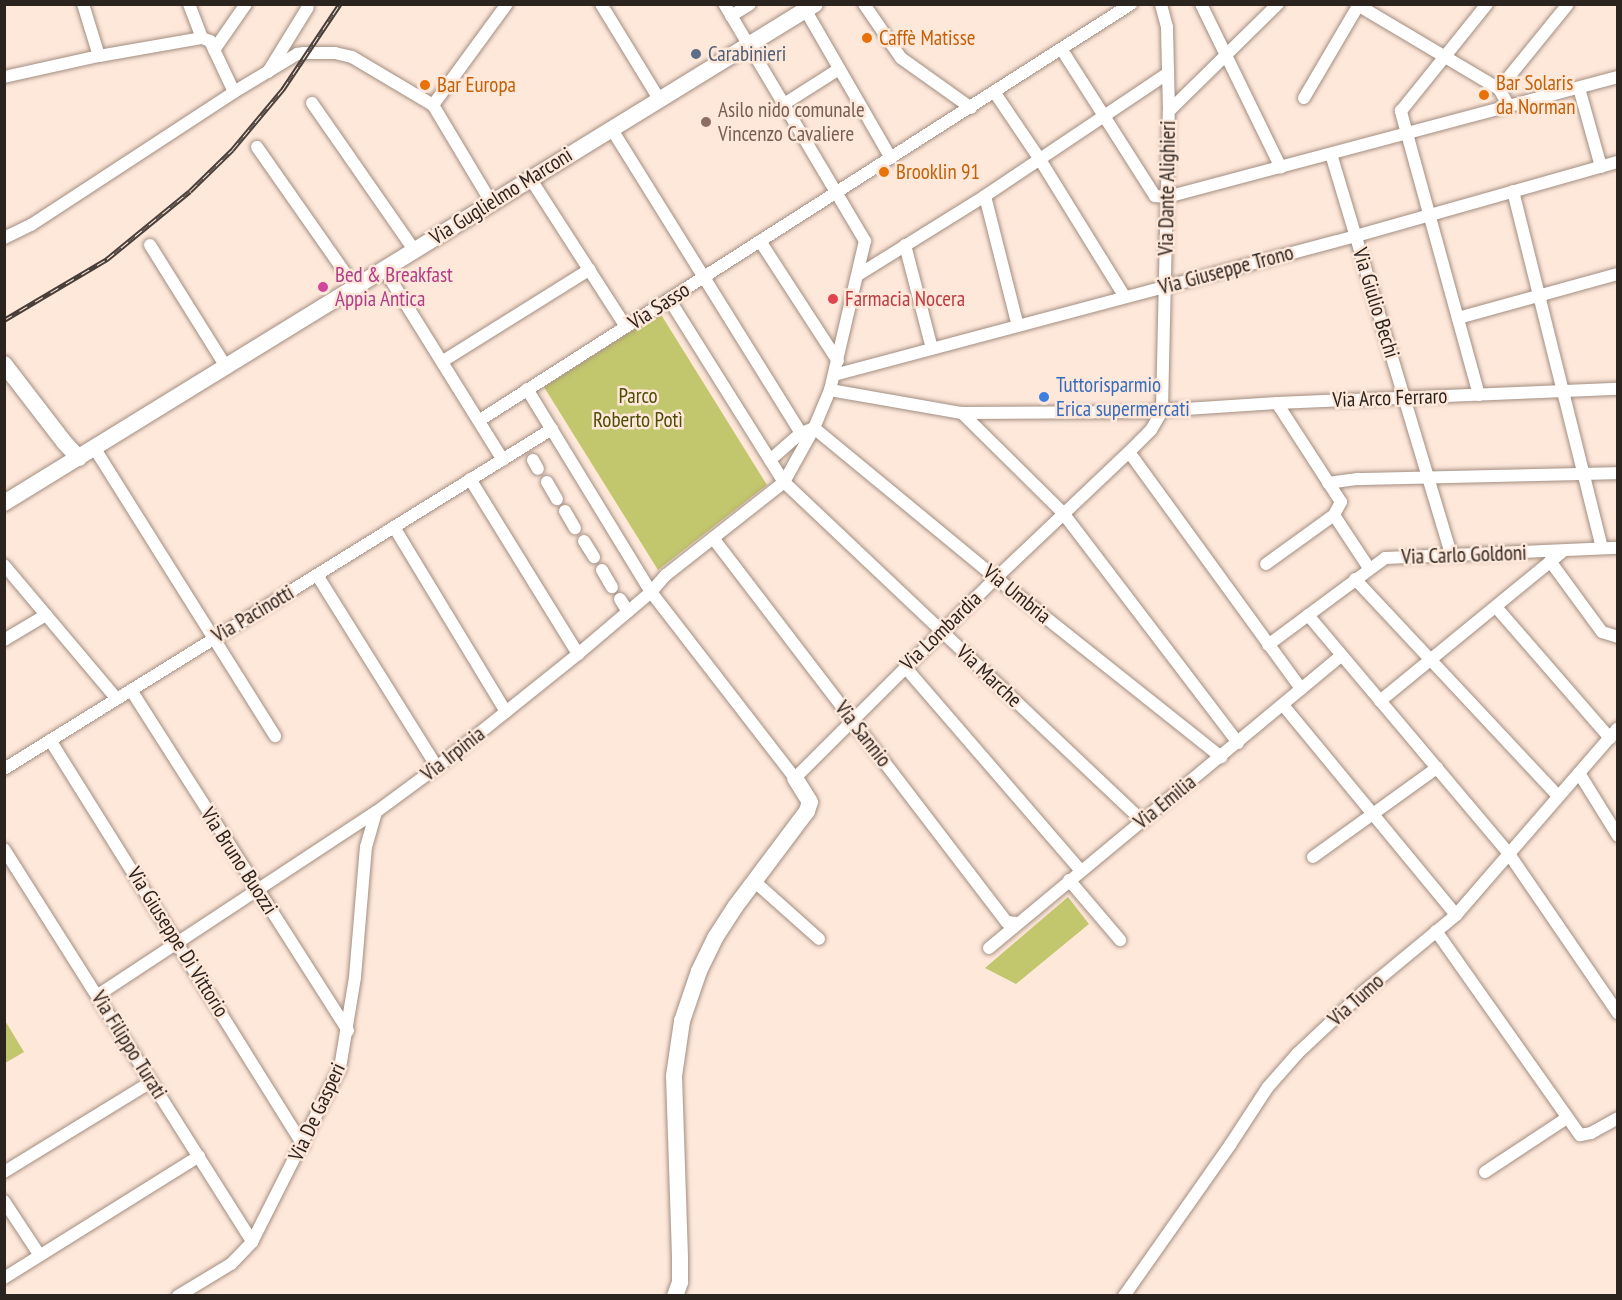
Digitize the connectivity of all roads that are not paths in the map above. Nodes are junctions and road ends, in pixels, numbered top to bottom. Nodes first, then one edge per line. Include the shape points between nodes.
1 (83, 4) edge
2 (189, 4) edge
3 (246, 4) edge
4 (507, 4) edge
5 (601, 4) edge
6 (724, 4) edge
7 (750, 4) edge
8 (864, 4) edge
9 (1131, 4) edge
10 (1161, 4) edge
11 (1201, 4) edge
12 (1278, 4) edge
13 (1487, 4) edge
14 (1568, 4) edge
15 (1357, 5) edge
16 (807, 6) edge
17 (308, 7) dead end
18 (731, 16) junction
19 (201, 38) junction
20 (748, 45) junction
21 (214, 50) junction
22 (1062, 50) junction
23 (99, 56) junction
24 (1225, 57) junction
25 (1445, 57) junction
26 (839, 69) junction
27 (267, 73) junction
28 (1168, 73) junction
29 (1617, 74) edge
30 (4, 77) edge
31 (1579, 88) junction
32 (1499, 89) junction
33 (234, 92) junction
34 (995, 93) junction
35 (1304, 98) dead end
36 (659, 99) junction
37 (312, 103) dead end
38 (784, 104) junction
39 (434, 105) junction
40 (1509, 106) junction
41 (971, 108) junction
42 (1169, 111) junction
43 (1104, 115) junction
44 (611, 128) junction
45 (1408, 134) junction
46 (258, 147) dead end
47 (1331, 154) junction
48 (891, 158) junction
49 (1039, 158) junction
50 (1617, 162) edge
51 (1602, 167) junction
52 (1281, 168) junction
53 (530, 178) junction
54 (1513, 191) junction
55 (838, 192) junction
56 (985, 196) junction
57 (1167, 197) junction
58 (491, 202) junction
59 (1431, 215) junction
60 (1356, 236) junction
61 (4, 238) edge
62 (760, 241) junction
63 (150, 245) dead end
64 (905, 245) junction
65 (414, 250) junction
66 (384, 269) junction
67 (590, 269) junction
68 (858, 275) junction
69 (1617, 275) edge
70 (704, 277) junction
71 (355, 287) junction
72 (1164, 287) junction
73 (1539, 296) junction
74 (1125, 297) junction
75 (669, 298) junction
76 (1458, 318) junction
77 (1018, 326) junction
78 (626, 327) junction
79 (933, 349) junction
80 (443, 361) junction
81 (838, 361) junction
82 (4, 364) edge
83 (227, 368) junction
84 (834, 375) junction
85 (527, 389) junction
86 (1617, 389) edge
87 (830, 390) junction
88 (1563, 392) junction
89 (1479, 395) junction
90 (1404, 397) junction
91 (1277, 403) junction
92 (1162, 409) junction
93 (962, 413) junction
94 (480, 420) junction
95 (814, 428) junction
96 (552, 429) junction
97 (801, 433) junction
98 (95, 449) junction
99 (1129, 452) junction
100 (79, 458) junction
101 (503, 460) junction
102 (770, 460) junction
103 (1617, 473) edge
104 (1585, 474) junction
105 (1426, 478) junction
106 (470, 479) junction
107 (547, 482) dead end
108 (784, 482) junction
109 (1328, 483) junction
110 (557, 499) dead end
111 (4, 503) edge
112 (565, 512) dead end
113 (1063, 513) junction
114 (1334, 515) junction
115 (394, 527) junction
116 (575, 528) dead end
117 (713, 538) junction
118 (584, 541) dead end
119 (1602, 548) junction
120 (1617, 548) edge
121 (1563, 551) junction
122 (1451, 555) junction
123 (594, 557) dead end
124 (1550, 561) junction
125 (1266, 564) dead end
126 (4, 565) edge
127 (1368, 568) junction
128 (602, 570) dead end
129 (317, 575) junction
130 (996, 578) junction
131 (1355, 579) junction
132 (612, 587) dead end
133 (651, 592) junction
134 (620, 599) dead end
135 (1496, 607) junction
136 (628, 612) junction
137 (46, 615) junction
138 (1308, 615) junction
139 (942, 632) junction
140 (1617, 637) edge
141 (213, 638) junction
142 (4, 640) edge
143 (1268, 645) junction
144 (578, 654) junction
145 (1341, 656) junction
146 (1432, 661) junction
147 (905, 667) junction
148 (1301, 689) junction
149 (131, 690) junction
150 (117, 699) junction
151 (1380, 701) junction
152 (1283, 705) junction
153 (506, 712) junction
154 (852, 720) junction
155 (1613, 733) edge
156 (275, 736) dead end
157 (50, 740) junction
158 (1238, 743) junction
159 (1221, 757) junction
160 (437, 767) junction
161 (1437, 768) junction
162 (4, 769) edge
163 (1579, 773) junction
164 (795, 778) junction
165 (1558, 796) junction
166 (376, 812) junction
167 (1375, 815) junction
168 (1143, 821) junction
169 (1617, 834) edge
170 (4, 849) edge
171 (1509, 854) junction
172 (1313, 857) dead end
173 (1081, 871) junction
174 (1069, 880) junction
175 (754, 881) junction
176 (258, 890) junction
177 (1456, 915) junction
178 (1017, 923) junction
179 (1436, 931) junction
180 (819, 939) dead end
181 (1120, 940) dead end
182 (178, 942) junction
183 (989, 948) dead end
184 (98, 995) junction
185 (1617, 1013) edge
186 (348, 1031) junction
187 (151, 1082) junction
188 (1567, 1118) junction
189 (1617, 1118) edge
190 (303, 1145) junction
191 (199, 1156) junction
192 (4, 1172) edge
193 (1485, 1172) dead end
194 (4, 1201) edge
195 (252, 1242) junction
196 (39, 1254) junction
197 (4, 1278) edge
198 (178, 1296) edge
199 (675, 1296) edge
200 (1124, 1296) edge

1 - 23 street
2 - 19 street
3 - 21 street
4 - 39 street
5 - 36 street
6 - 18 street
7 - 18 street
8 - 41 street via 901,58
9 - 22 street, Via Sasso
10 - 28 street, Via Dante Alighieri via 1167,27
11 - 24 street
12 - 24 street
13 - 25 street
14 - 32 street
15 - 25 street
15 - 35 street
16 - 20 main road, Via Guglielmo Marconi
16 - 26 street
17 - 27 street
18 - 20 street
19 - 21 street via 210,41
19 - 23 street
20 - 36 main road, Via Guglielmo Marconi
20 - 38 street
21 - 33 street
22 - 34 street, Via Sasso
22 - 43 street
23 - 30 street
24 - 42 street
24 - 52 street
25 - 32 street
25 - 45 street via 1401,111
26 - 38 street
26 - 48 street
27 - 33 street
27 - 39 street via 297,54 343,54
28 - 42 street, Via Dante Alighieri
28 - 43 street
29 - 31 street
31 - 40 street
31 - 51 street
32 - 40 street
33 - 61 street via 31,225
34 - 41 street, Via Sasso
34 - 49 street
36 - 44 main road, Via Guglielmo Marconi
37 - 65 street
38 - 55 street
39 - 58 street
40 - 45 street
41 - 48 street, Via Sasso
42 - 57 street, Via Dante Alighieri
43 - 49 street
43 - 57 street via 1155,196
44 - 53 main road, Via Guglielmo Marconi
44 - 70 street
45 - 47 street
45 - 59 street
46 - 71 street
47 - 52 street
47 - 60 street, Via Giulio Bechi
48 - 55 street, Via Sasso
49 - 56 street
49 - 74 street
50 - 51 street, Via Giuseppe Trono
51 - 54 street, Via Giuseppe Trono
52 - 57 street
53 - 58 main road, Via Guglielmo Marconi
53 - 67 street
54 - 59 street, Via Giuseppe Trono
54 - 73 street
55 - 62 street, Via Sasso
55 - 68 street via 865,241
56 - 64 street
56 - 77 street
57 - 72 street, Via Dante Alighieri
58 - 65 main road, Via Guglielmo Marconi
59 - 60 street, Via Giuseppe Trono
59 - 76 street
60 - 72 street, Via Giuseppe Trono
60 - 90 street, Via Giulio Bechi
62 - 70 street, Via Sasso
62 - 81 street
63 - 83 street
64 - 68 street
64 - 79 street
65 - 66 main road, Via Guglielmo Marconi
66 - 71 main road, Via Guglielmo Marconi
66 - 80 street
67 - 78 street
67 - 80 street
68 - 81 street
69 - 73 street
70 - 75 street, Via Sasso
70 - 97 street
71 - 83 main road, Via Guglielmo Marconi
72 - 74 street, Via Giuseppe Trono
72 - 92 street, Via Dante Alighieri
73 - 76 street
73 - 88 street
74 - 77 street, Via Giuseppe Trono
75 - 78 street, Via Sasso
75 - 102 street, Via Marche
76 - 89 street
77 - 79 street, Via Giuseppe Trono
78 - 85 street, Via Sasso
79 - 84 street, Via Giuseppe Trono
80 - 94 street
81 - 84 street
82 - 100 main road
83 - 98 main road, Via Guglielmo Marconi
84 - 87 street
85 - 94 street, Via Sasso
85 - 96 street
86 - 88 street, Via Arco Ferraro
87 - 93 street, Via Arco Ferraro
87 - 95 street
88 - 89 street, Via Arco Ferraro
88 - 104 street
89 - 90 street, Via Arco Ferraro
90 - 91 street, Via Arco Ferraro
90 - 105 street, Via Giulio Bechi
91 - 92 street, Via Arco Ferraro
91 - 109 street
92 - 93 street, Via Arco Ferraro
92 - 99 street, Via Lombardia via 1151,429
93 - 113 street
94 - 101 street
95 - 97 street
95 - 108 street
95 - 130 street, Via Umbria
96 - 101 street, Via Pacinotti
96 - 133 street
97 - 102 street
98 - 100 main road, Via Guglielmo Marconi
98 - 141 street
99 - 113 street, Via Lombardia
99 - 143 street
100 - 111 main road, Via Guglielmo Marconi
101 - 106 street, Via Pacinotti
102 - 108 street, Via Marche
103 - 104 street
104 - 105 street
104 - 119 street
105 - 109 street
105 - 122 street, Via Giulio Bechi
106 - 115 street, Via Pacinotti
106 - 144 street
107 - 110 street
108 - 117 street, Via Irpinia
108 - 139 street, Via Marche
109 - 114 street via 1341,502
112 - 116 street
113 - 130 street, Via Lombardia
113 - 158 street
114 - 125 street
114 - 127 street
115 - 129 street, Via Pacinotti
115 - 153 street
117 - 133 street, Via Irpinia
117 - 154 street, Via Sannio
118 - 123 street
119 - 120 street, Via Carlo Goldoni
119 - 121 street, Via Carlo Goldoni
121 - 122 street, Via Carlo Goldoni
121 - 124 street
122 - 127 street, Via Carlo Goldoni via 1385,558
124 - 135 street
124 - 140 street via 1602,632
126 - 137 street
127 - 131 street, Via Carlo Goldoni
128 - 132 street
129 - 141 street, Via Pacinotti
129 - 160 street
130 - 139 street, Via Lombardia
130 - 159 street, Via Umbria
131 - 138 street, Via Carlo Goldoni
131 - 146 street
133 - 136 street, Via Irpinia
133 - 164 street
134 - 136 street
135 - 146 street
135 - 155 street
136 - 144 street, Via Irpinia
137 - 142 street
137 - 150 street
138 - 143 street, Via Carlo Goldoni
138 - 145 street
139 - 147 street, Via Lombardia
139 - 168 street, Via Marche
141 - 149 street, Via Pacinotti
141 - 156 street
143 - 148 street
144 - 153 street, Via Irpinia
145 - 148 street, Via Emilia
145 - 151 street
146 - 151 street
146 - 165 street
147 - 154 street, Via Lombardia
147 - 173 street
148 - 152 street, Via Emilia
149 - 150 street, Via Pacinotti
149 - 176 street, Via Bruno Buozzi
150 - 157 street, Via Pacinotti
151 - 161 street
152 - 158 street, Via Emilia
152 - 167 street
153 - 160 street, Via Irpinia
154 - 164 street, Via Lombardia
154 - 178 street, Via Sannio via 1008,922
155 - 163 street, Via Tumo
157 - 162 street, Via Pacinotti
157 - 182 street, Via Giuseppe Di Vittorio
158 - 159 street, Via Emilia
159 - 168 street, Via Emilia
160 - 166 street, Via Irpinia
161 - 167 street
161 - 171 street
163 - 165 street, Via Tumo
163 - 169 street
164 - 175 main road via 810,802 807,811
165 - 171 street, Via Tumo
166 - 176 street, Via Irpinia
166 - 186 street, Via De Gasperi via 366,847
167 - 172 street
167 - 177 street
168 - 173 street, Via Emilia
170 - 184 street, Via Filippo Turati
171 - 177 street, Via Tumo
171 - 185 street
173 - 174 street, Via Emilia
174 - 178 street, Via Emilia
174 - 181 street
175 - 180 street
175 - 199 main road via 715,938 682,1021 674,1076 680,1257 680,1282
176 - 182 street, Via Irpinia
176 - 186 street, Via Bruno Buozzi
177 - 179 street, Via Tumo
178 - 183 street, Via Emilia
179 - 188 street
179 - 200 street, Via Tumo via 1298,1053 1268,1087
182 - 184 street, Via Irpinia
182 - 190 street, Via Giuseppe Di Vittorio
184 - 187 street, Via Filippo Turati
186 - 190 street, Via De Gasperi via 340,1068
187 - 191 street, Via Filippo Turati
187 - 192 street
188 - 189 street via 1580,1135
188 - 193 street
190 - 195 street, Via De Gasperi
191 - 195 street, Via Filippo Turati
191 - 196 street
194 - 196 street
195 - 198 street, Via De Gasperi via 231,1264
196 - 197 street

